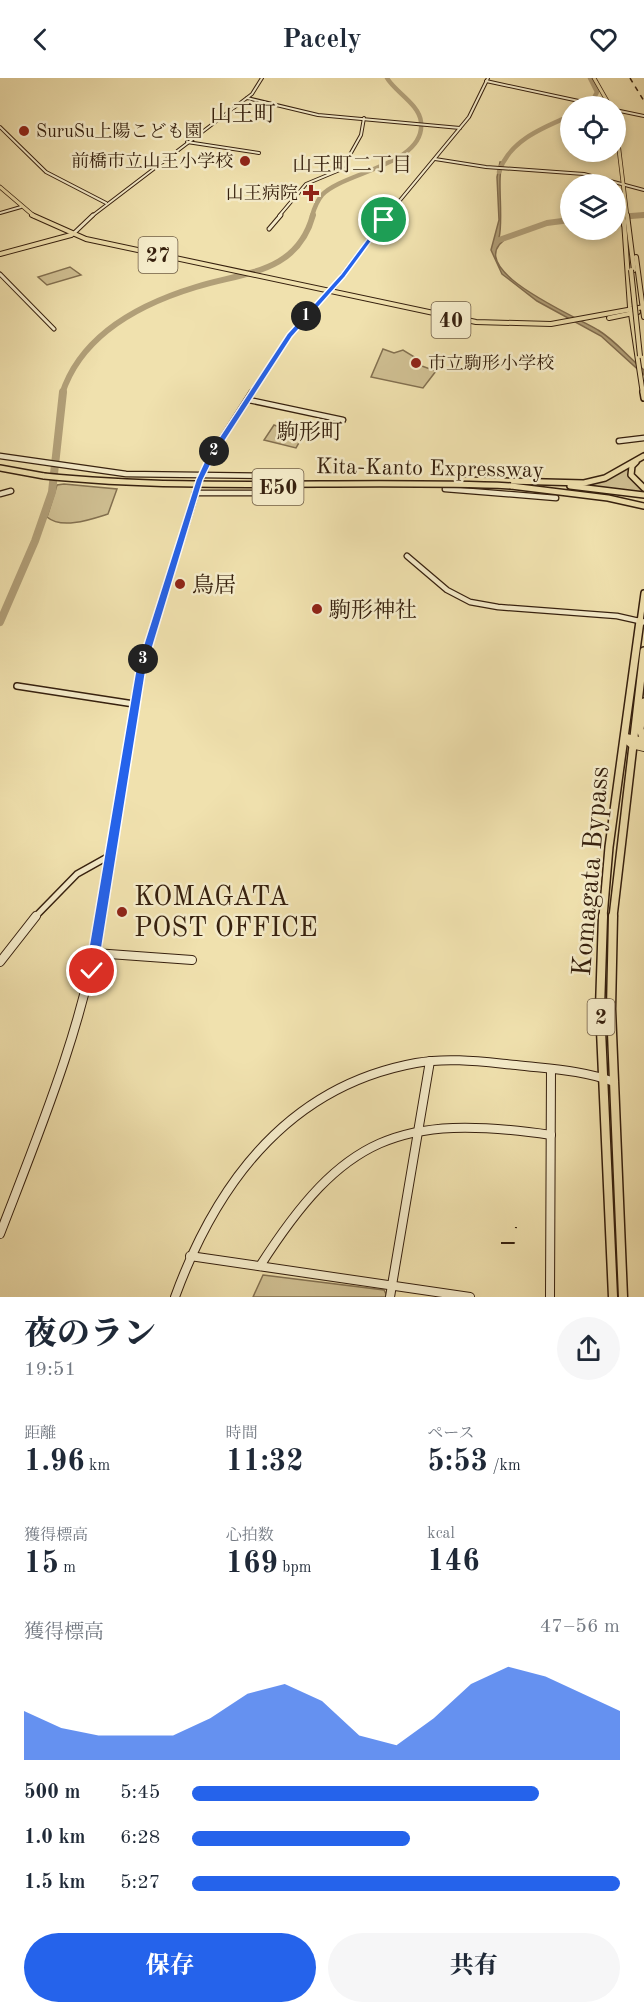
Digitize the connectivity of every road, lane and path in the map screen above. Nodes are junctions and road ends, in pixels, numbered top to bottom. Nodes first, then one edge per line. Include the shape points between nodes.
1 (262, 78) edge
2 (596, 78) edge
3 (487, 80) edge
4 (606, 96) edge
5 (560, 97) edge
6 (247, 98) junction
7 (626, 111) edge
8 (644, 116) edge
9 (364, 118) junction
10 (0, 128) edge
11 (460, 128) junction
12 (188, 142) junction
13 (258, 153) dead end
14 (435, 159) junction
15 (584, 174) edge
16 (626, 185) edge
17 (0, 190) edge
18 (644, 190) edge
19 (106, 202) junction
20 (19, 208) junction
21 (626, 209) edge
22 (0, 213) edge
23 (629, 225) junction
24 (269, 229) dead end
25 (626, 232) edge
26 (70, 236) junction
27 (623, 240) edge
28 (0, 254) edge
29 (632, 270) junction
30 (0, 274) edge
31 (247, 274) junction
32 (328, 292) junction
33 (644, 309) edge
34 (631, 311) junction
35 (623, 315) junction
36 (644, 317) edge
37 (632, 319) junction
38 (580, 322) junction
39 (54, 329) dead end
40 (640, 356) edge
41 (641, 376) edge
42 (644, 389) edge
43 (644, 398) edge
44 (249, 400) junction
45 (343, 420) dead end
46 (644, 438) edge
47 (619, 441) dead end
48 (0, 456) edge
49 (644, 458) edge
50 (0, 466) edge
51 (44, 473) junction
52 (202, 476) junction
53 (267, 476) dead end
54 (644, 488) edge
55 (445, 489) dead end
56 (558, 489) junction
57 (10, 491) dead end
58 (195, 493) junction
59 (295, 493) dead end
60 (0, 494) edge
61 (644, 497) edge
62 (644, 506) edge
63 (407, 556) dead end
64 (644, 593) edge
65 (642, 622) edge
66 (644, 651) edge
67 (642, 666) junction
68 (644, 679) edge
69 (17, 687) dead end
70 (644, 702) edge
71 (134, 704) junction
72 (630, 740) junction
73 (644, 741) edge
74 (644, 747) edge
75 (111, 855) junction
76 (95, 953) junction
77 (192, 960) dead end
78 (0, 962) edge
79 (430, 1061) junction
80 (551, 1069) junction
81 (605, 1077) junction
82 (614, 1082) junction
83 (419, 1130) junction
84 (550, 1135) junction
85 (0, 1234) edge
86 (190, 1256) junction
87 (260, 1266) junction
88 (392, 1286) junction
89 (175, 1297) edge
90 (390, 1297) edge
91 (470, 1297) edge
92 (550, 1297) edge
93 (612, 1297) edge
94 (623, 1297) edge

1 - 6 street
2 - 4 main road
3 - 5 street
3 - 11 street
6 - 9 street via 318,114
6 - 12 street
7 - 8 street
9 - 11 street
9 - 24 street via 361,135 342,169 306,183
10 - 19 street via 46,172
11 - 14 street
12 - 13 street
12 - 19 street
14 - 15 street
14 - 32 street
16 - 18 street
17 - 20 main road, 27
19 - 26 street
20 - 22 street
20 - 26 main road, 27 via 39,223
21 - 23 main road
23 - 29 main road
23 - 33 main road
25 - 29 main road
26 - 28 main road
26 - 31 main road, 27
26 - 31 main road, 27
27 - 34 main road
29 - 40 main road, bridge
30 - 39 street
31 - 32 main road, 27
32 - 38 main road, 40 via 484,325 532,327
32 - 44 street via 290,336
33 - 34 main road, 40
33 - 36 main road
34 - 35 main road, 40
34 - 37 main road
34 - 38 main road, 40
35 - 37 main road
35 - 38 main road, 40
37 - 40 main road
40 - 41 main road
40 - 41 main road
41 - 42 main road
41 - 43 main road
44 - 45 street
44 - 52 street
46 - 47 street
48 - 52 street via 126,474
49 - 54 highway via 630,472
49 - 56 highway via 601,480
50 - 51 highway, Kita-Kanto Expressway / E50
51 - 56 highway, Kita-Kanto Expressway / E50, bridge via 208,483 463,480
51 - 56 highway, Kita-Kanto Expressway / E50, bridge via 118,484 186,487 431,483
52 - 53 street
52 - 58 street
55 - 56 street
56 - 61 highway, Kita-Kanto Expressway / E50
56 - 62 highway
57 - 60 street
58 - 59 street
58 - 71 street via 145,652
63 - 65 street via 447,590 470,602 617,616
64 - 65 main road, Komagata Bypass / 2
65 - 72 main road, Komagata Bypass / 2
66 - 67 main road, Komagata Bypass / 2
67 - 68 main road
67 - 72 main road, Komagata Bypass / 2
69 - 71 street
70 - 73 main road via 640,729
71 - 75 street
72 - 73 highway
72 - 74 highway
72 - 81 main road, Komagata Bypass / 2 via 608,858 602,931 600,1008
72 - 82 main road, Komagata Bypass / 2 via 611,932
75 - 76 street
75 - 78 street via 69,881
76 - 77 street
76 - 85 street via 69,1048
79 - 80 street via 480,1061
79 - 83 street
79 - 86 street via 381,1071 352,1082 295,1116 236,1176 208,1218
80 - 81 street
80 - 84 street
81 - 82 street
81 - 93 main road, Komagata Bypass / 2
82 - 94 main road, Komagata Bypass / 2
83 - 84 street via 473,1125
83 - 87 street via 380,1141 333,1170 283,1226
83 - 88 street
84 - 92 street
86 - 87 street
86 - 89 street
87 - 88 street
88 - 90 street
88 - 91 street

